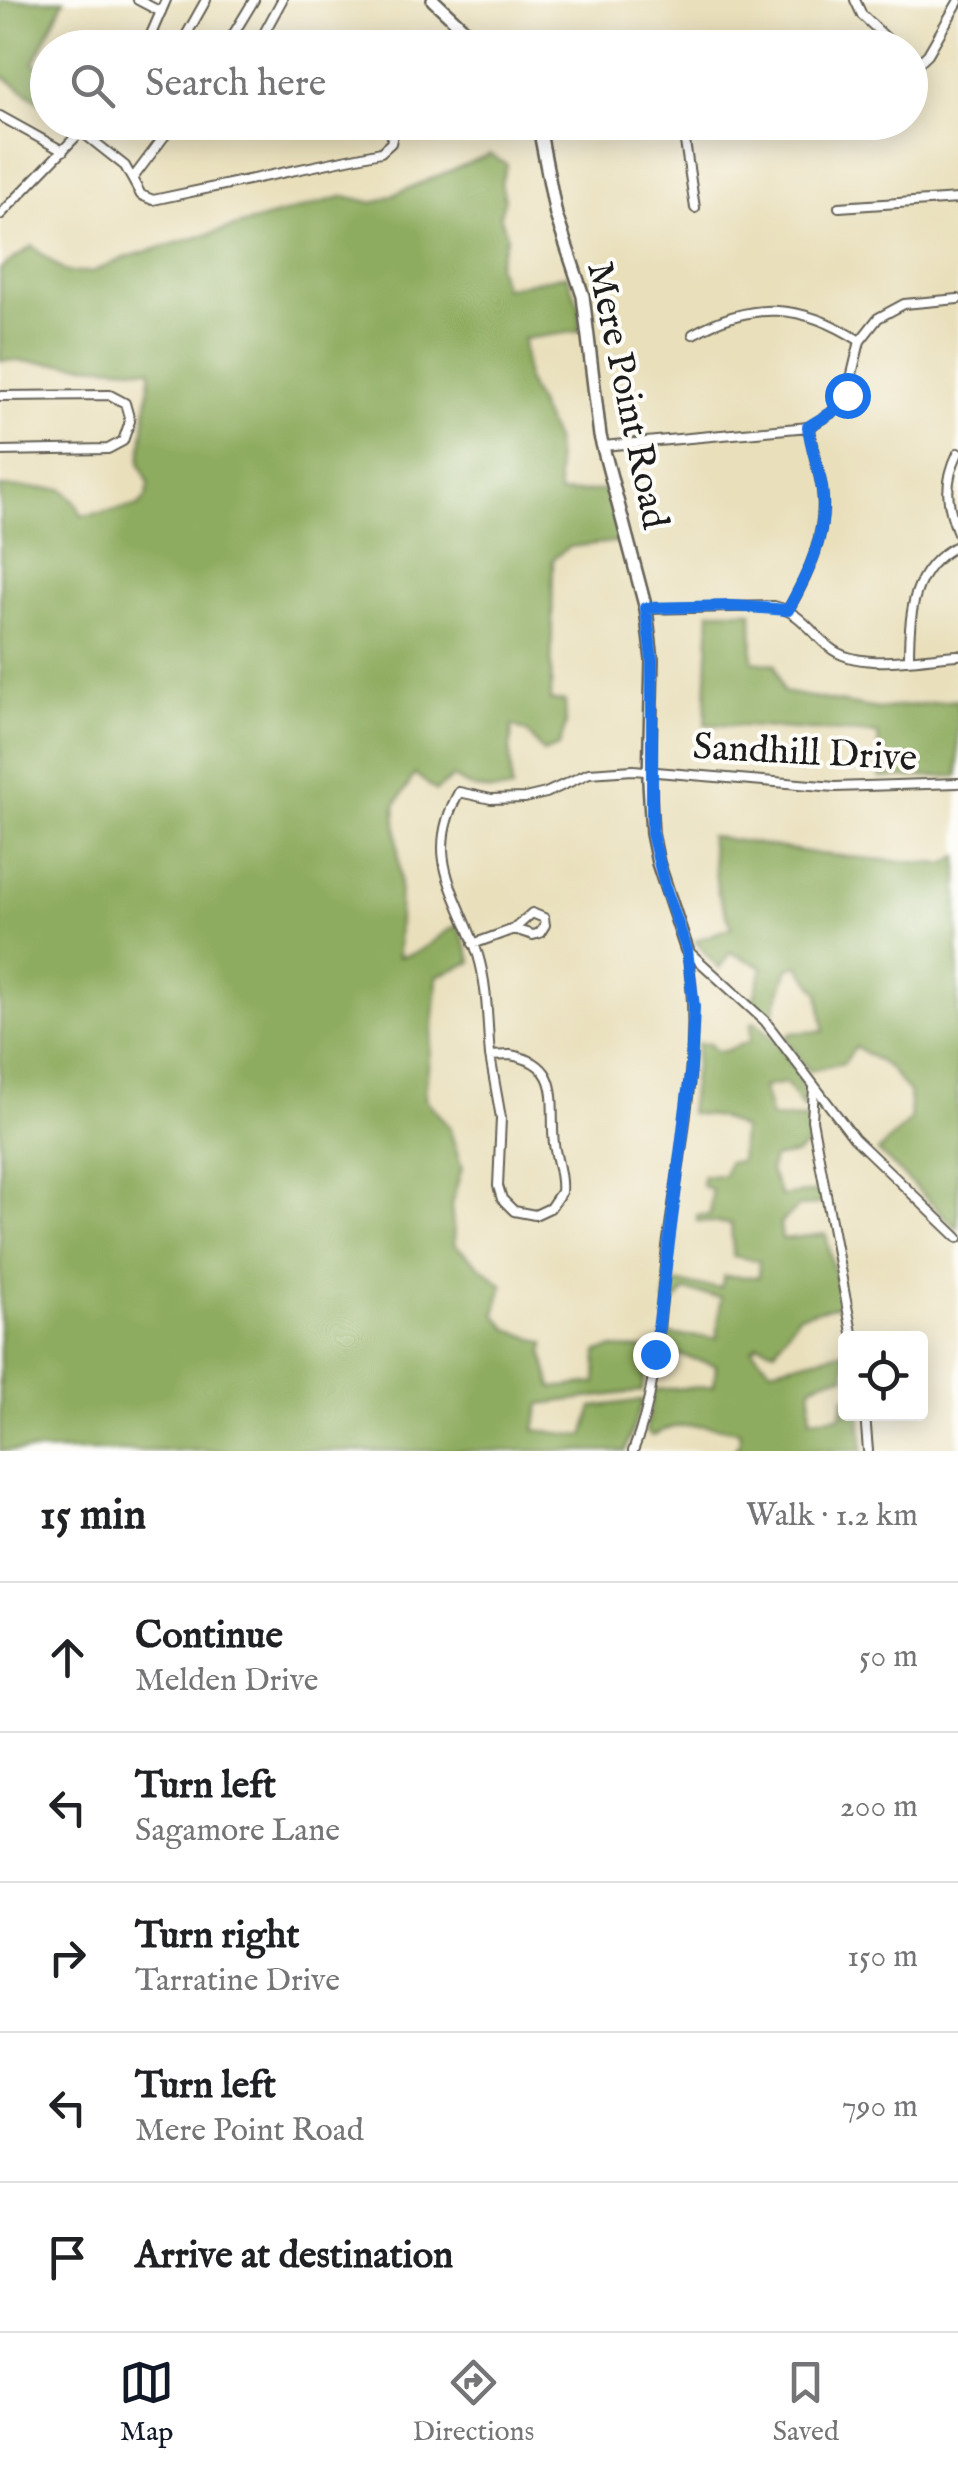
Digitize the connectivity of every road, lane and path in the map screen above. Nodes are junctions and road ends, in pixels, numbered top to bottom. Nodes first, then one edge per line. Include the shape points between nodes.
1 (138, 0) edge
2 (166, 0) edge
3 (206, 0) edge
4 (254, 0) edge
5 (282, 0) edge
6 (433, 0) edge
7 (855, 0) edge
8 (958, 2) edge
9 (161, 12) junction
10 (153, 30) edge
11 (188, 30) edge
12 (236, 30) edge
13 (266, 30) edge
14 (465, 30) edge
15 (878, 30) edge
16 (928, 54) edge
17 (0, 116) edge
18 (30, 133) edge
19 (43, 140) edge
20 (74, 140) edge
21 (92, 140) edge
22 (162, 140) edge
23 (392, 140) edge
24 (541, 140) edge
25 (685, 140) edge
26 (62, 151) junction
27 (134, 178) junction
28 (958, 199) edge
29 (839, 207) dead end
30 (695, 208) dead end
31 (0, 215) edge
32 (958, 298) edge
33 (692, 334) dead end
34 (860, 341) junction
35 (0, 396) edge
36 (808, 427) junction
37 (603, 446) junction
38 (0, 452) edge
39 (958, 453) edge
40 (958, 534) edge
41 (958, 546) edge
42 (646, 608) junction
43 (788, 610) junction
44 (958, 656) edge
45 (909, 658) junction
46 (650, 770) junction
47 (958, 783) edge
48 (514, 929) dead end
49 (474, 944) junction
50 (687, 950) junction
51 (490, 1056) junction
52 (814, 1088) junction
53 (958, 1238) edge
54 (852, 1331) edge
55 (866, 1421) edge
56 (632, 1451) edge
57 (868, 1451) edge

1 - 9 street
2 - 9 street
3 - 11 street
4 - 12 street
5 - 13 street
6 - 14 street
7 - 15 street
8 - 16 street
9 - 10 street
17 - 18 street
19 - 26 street
20 - 26 street
21 - 27 street
22 - 27 street
23 - 27 street via 375,154 153,200 141,195
24 - 37 street, Mere Point Road via 556,215 583,296
25 - 30 street
26 - 31 street
28 - 29 street
32 - 34 street via 894,308
33 - 34 street via 734,316 778,310 812,316
34 - 36 street via 847,395
35 - 38 street via 110,395 125,402 130,422 123,440 108,449
36 - 37 street
36 - 43 street via 822,522 816,553
37 - 42 street, Mere Point Road
39 - 40 street via 946,487
41 - 45 street via 928,568 914,594
42 - 43 street
42 - 46 street, Mere Point Road
43 - 45 street via 848,658
44 - 45 street
46 - 47 street, Sandhill Drive via 835,787
46 - 49 street, Sandhill Drive via 589,773 525,798 459,792 442,864
46 - 50 street, Mere Point Road via 654,848
48 - 49 street
49 - 51 street via 486,992
50 - 52 street via 765,1020
50 - 56 street, Mere Point Road via 694,1007 691,1067 652,1378
51 - 51 street via 502,1134 499,1193 514,1211 540,1214 554,1204 562,1185 550,1083 531,1060
52 - 53 street via 871,1156
52 - 54 street via 812,1120
55 - 57 street

